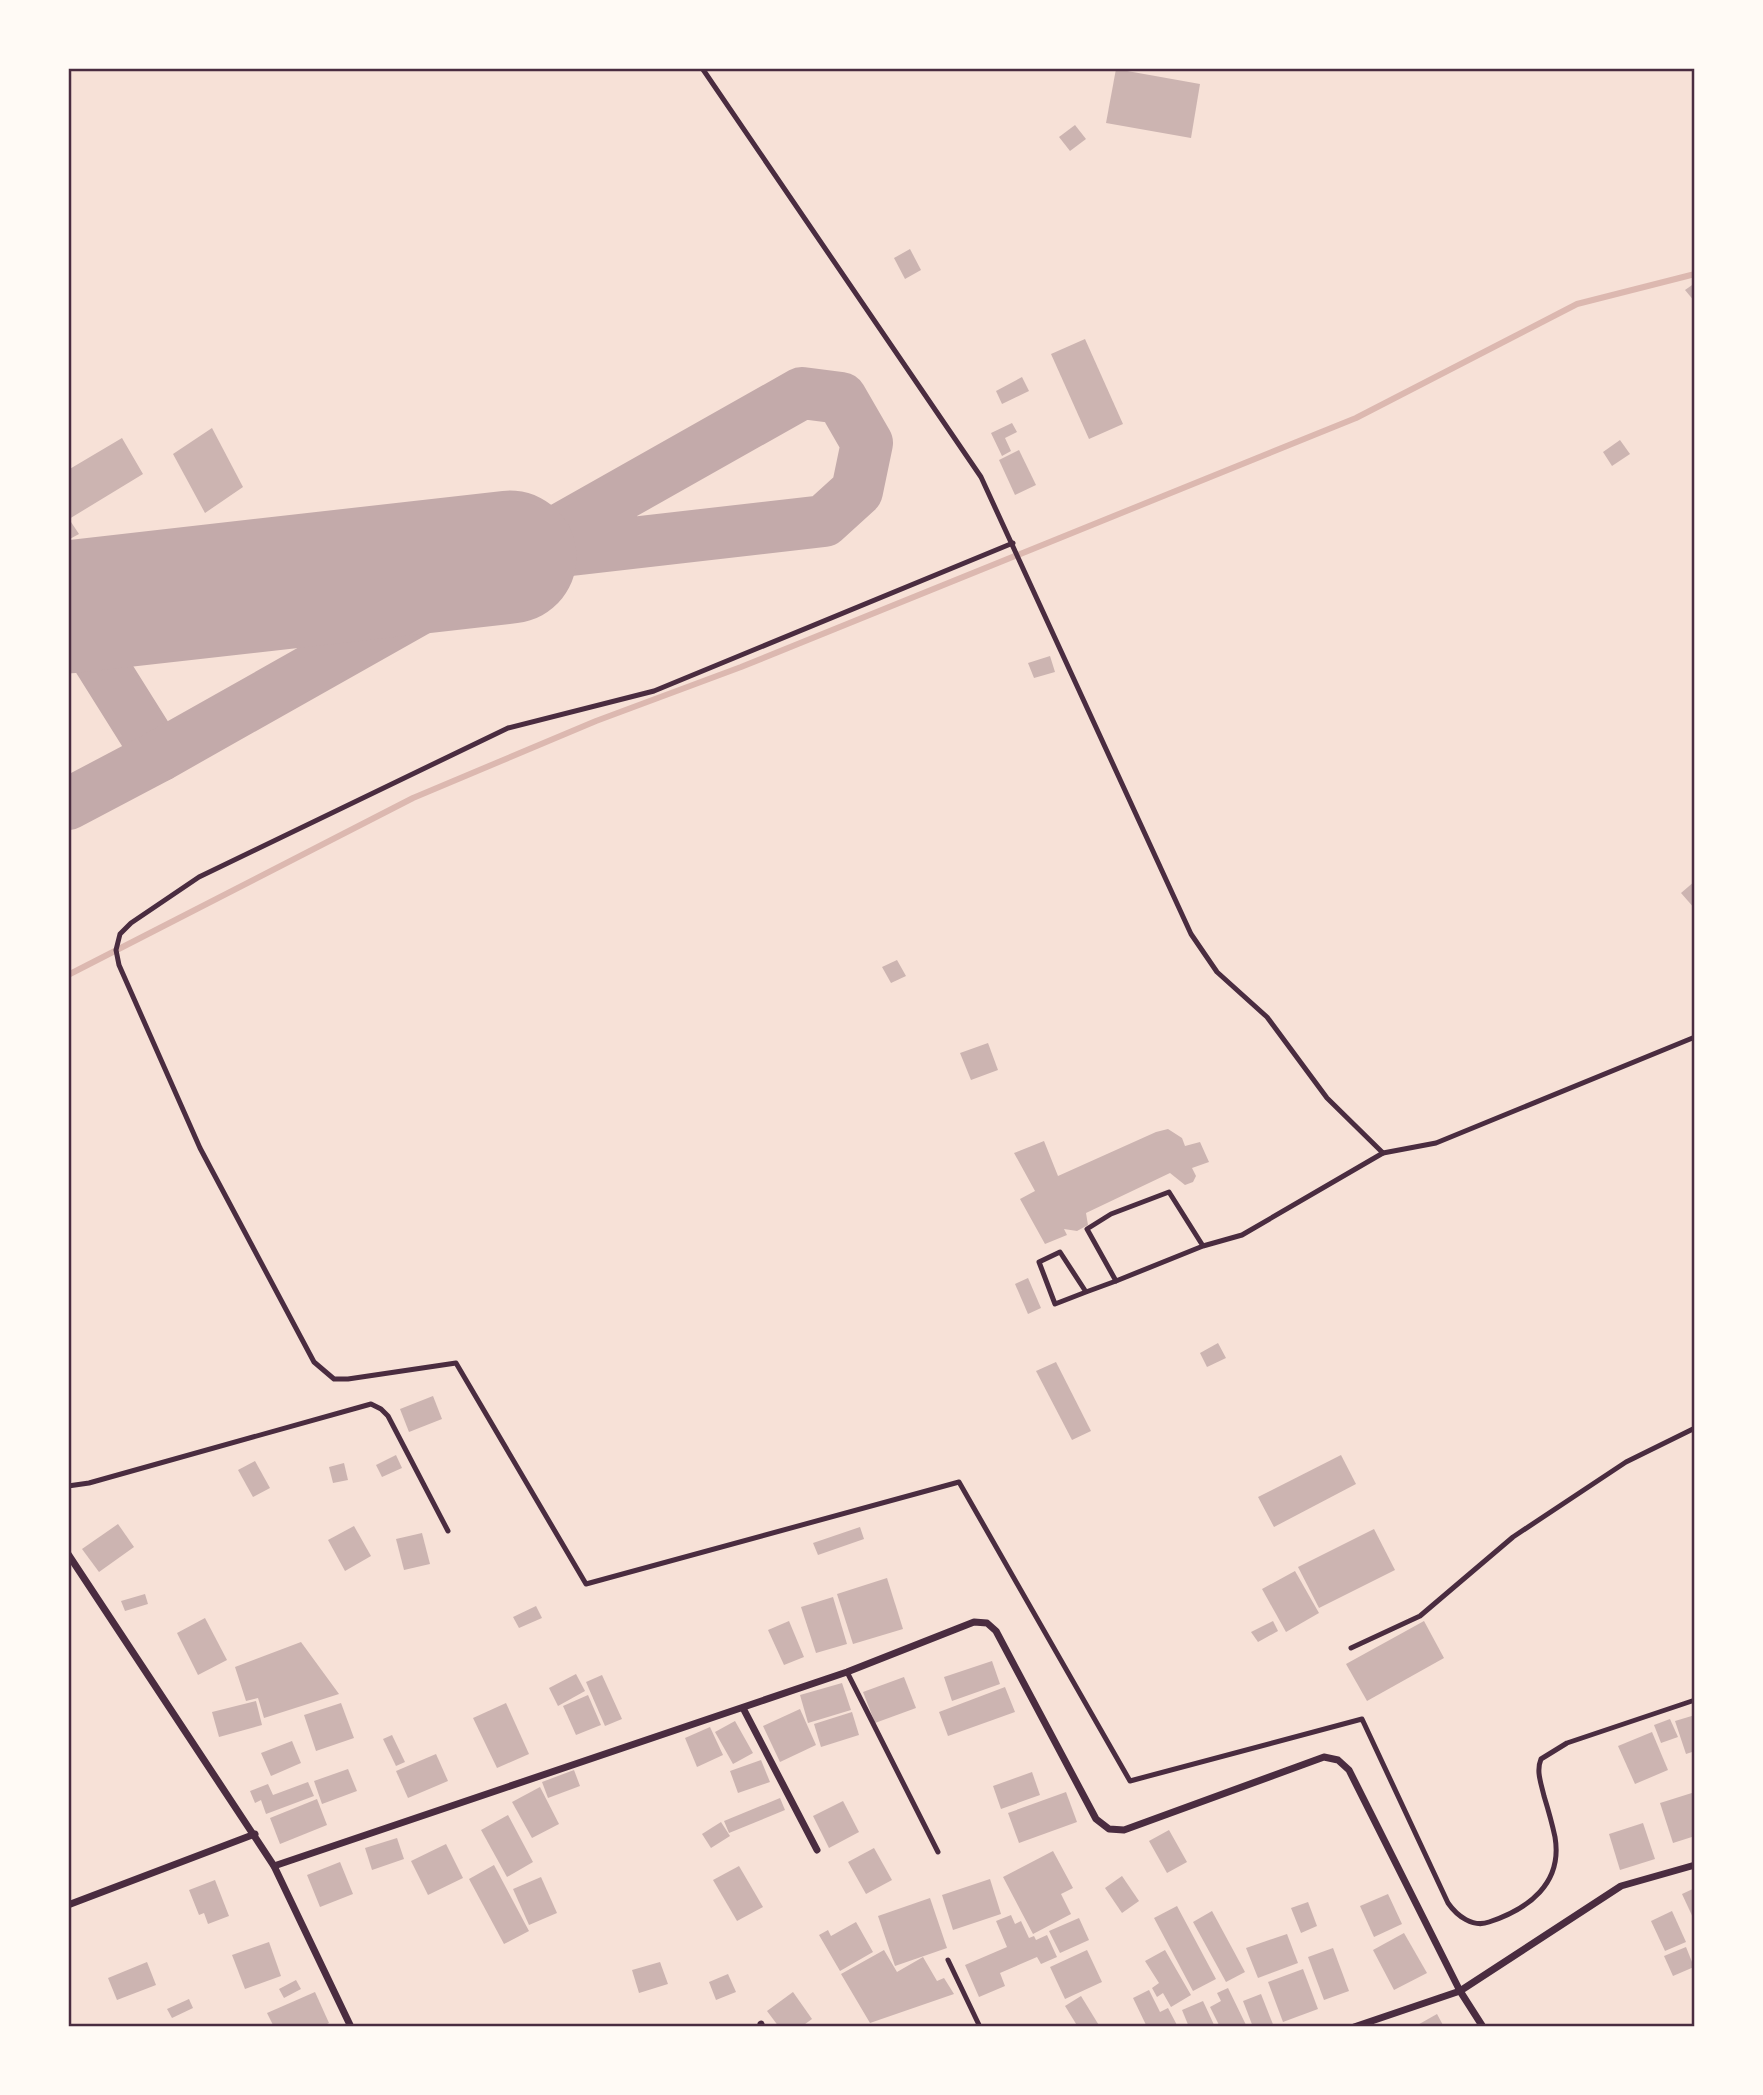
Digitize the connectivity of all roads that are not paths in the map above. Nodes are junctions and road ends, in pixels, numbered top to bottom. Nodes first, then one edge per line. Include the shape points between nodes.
1 (702, 68) edge
2 (1013, 543) junction
3 (1695, 1037) edge
4 (1382, 1153) junction
5 (1203, 1247) junction
6 (1116, 1281) junction
7 (1086, 1292) junction
8 (1695, 1428) edge
9 (68, 1486) edge
10 (448, 1531) dead end
11 (68, 1554) edge
12 (1351, 1648) dead end
13 (848, 1672) junction
14 (1695, 1700) edge
15 (743, 1708) junction
16 (255, 1834) junction
17 (817, 1850) dead end
18 (938, 1852) dead end
19 (1695, 1865) edge
20 (274, 1866) junction
21 (68, 1905) edge
22 (948, 1960) dead end
23 (1460, 1991) junction
24 (351, 2027) edge
25 (980, 2027) edge
26 (1354, 2027) edge
27 (1483, 2027) edge

1 - 2 lane via 981,477
2 - 4 lane via 1191,934 1217,972 1267,1017 1327,1098
2 - 14 lane via 654,691 508,728 199,877 120,934 119,965 200,1148 314,1362 334,1380 456,1363 586,1584 959,1482 1130,1781 1362,1719 1448,1903 1460,1916 1476,1923 1486,1924 1528,1905 1550,1879 1556,1848 1538,1772 1541,1759 1567,1743
3 - 4 lane via 1436,1143
4 - 5 lane via 1242,1235
5 - 6 lane
5 - 6 lane via 1169,1192 1134,1205 1087,1229
6 - 7 lane
7 - 7 lane via 1060,1252 1039,1262 1055,1304
8 - 12 lane via 1626,1462 1513,1537 1420,1616
9 - 10 lane via 371,1404 388,1416
11 - 16 street
13 - 15 street
13 - 18 lane
13 - 23 street via 974,1622 986,1623 996,1631 1096,1819 1109,1829 1124,1830 1324,1757 1338,1760 1349,1770
15 - 17 street
15 - 20 street
16 - 20 street
16 - 21 street
19 - 23 street via 1621,1886
20 - 24 street
22 - 25 lane
23 - 26 street
23 - 27 street

